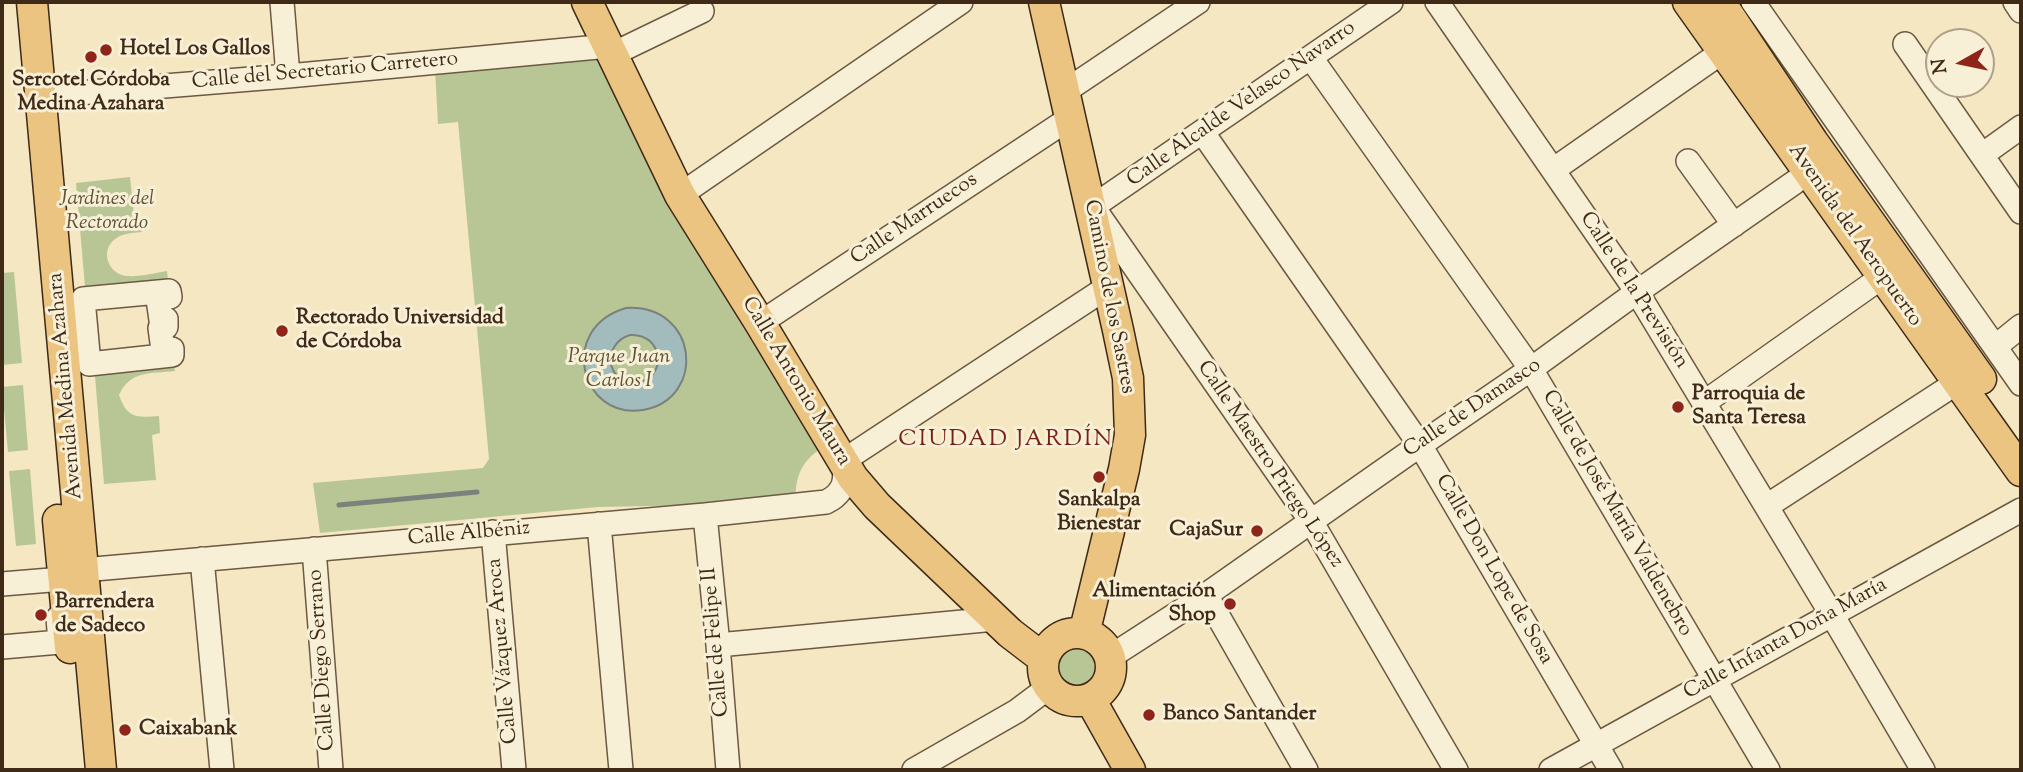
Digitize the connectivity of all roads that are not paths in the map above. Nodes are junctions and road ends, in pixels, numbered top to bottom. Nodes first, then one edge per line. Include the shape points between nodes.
1 (19, 2) edge
2 (32, 2) edge
3 (282, 2) edge
4 (587, 2) edge
5 (961, 2) edge
6 (1044, 2) edge
7 (1198, 2) edge
8 (1391, 2) edge
9 (1437, 2) edge
10 (1688, 2) edge
11 (1720, 2) edge
12 (1753, 2) edge
13 (2014, 2) edge
14 (702, 11) dead end
15 (2021, 11) edge
16 (1905, 44) dead end
17 (611, 50) junction
18 (1722, 52) junction
19 (1311, 58) junction
20 (288, 76) junction
21 (41, 96) junction
22 (1067, 105) junction
23 (2021, 127) edge
24 (1203, 133) junction
25 (1813, 142) junction
26 (1982, 155) junction
27 (1688, 161) dead end
28 (1553, 170) junction
29 (1808, 172) junction
30 (680, 195) junction
31 (1091, 204) junction
32 (2021, 212) edge
33 (1734, 225) junction
34 (1882, 277) junction
35 (1108, 286) junction
36 (1637, 292) junction
37 (760, 323) junction
38 (2021, 326) edge
39 (1996, 347) junction
40 (94, 364) joint
41 (1531, 369) junction
42 (2021, 384) edge
43 (1944, 391) dead end
44 (1704, 402) junction
45 (2021, 436) edge
46 (1420, 445) junction
47 (843, 461) junction
48 (2021, 471) edge
49 (1767, 506) junction
50 (2021, 510) edge
51 (705, 514) junction
52 (1311, 521) junction
53 (599, 524) junction
54 (494, 532) junction
55 (314, 549) junction
56 (202, 559) junction
57 (73, 574) junction
58 (2, 584) edge
59 (2, 592) edge
60 (1206, 595) junction
61 (1832, 615) junction
62 (995, 619) junction
63 (1084, 634) junction
64 (718, 645) junction
65 (2, 647) edge
66 (80, 647) junction
67 (2, 654) edge
68 (1110, 657) junction
69 (1047, 673) junction
70 (1714, 680) junction
71 (1090, 699) junction
72 (1596, 745) junction
73 (81, 770) edge
74 (100, 770) edge
75 (222, 770) edge
76 (331, 770) edge
77 (514, 770) edge
78 (621, 770) edge
79 (728, 770) edge
80 (914, 770) edge
81 (1130, 770) edge
82 (1306, 770) edge
83 (1456, 770) edge
84 (1551, 770) edge
85 (1611, 770) edge
86 (1768, 770) edge
87 (1923, 770) edge

1 - 57 main road, Avenida Medina Azahara
2 - 21 main road, Avenida Medina Azahara
3 - 20 street
4 - 17 main road, Calle Antonio Maura
5 - 30 street
6 - 22 main road, Camino de los Sastres
7 - 22 street, Calle Marruecos
8 - 19 street, Calle Alcalde Velasco Navarro
9 - 28 street, Calle de la Previsión
10 - 18 main road, Avenida del Aeropuerto
11 - 25 main road, Avenida del Aeropuerto
12 - 39 street
13 - 15 street
14 - 17 street
16 - 26 street
17 - 20 street, Calle del Secretario Carretero
17 - 30 main road, Calle Antonio Maura
18 - 28 street
18 - 29 main road, Avenida del Aeropuerto
19 - 24 street, Calle Alcalde Velasco Navarro
19 - 41 street, Calle de José María Valdenebro
20 - 21 street, Calle del Secretario Carretero
21 - 57 main road, Avenida Medina Azahara
22 - 31 main road, Camino de los Sastres
22 - 37 street, Calle Marruecos
23 - 26 street
24 - 31 street, Calle Alcalde Velasco Navarro
24 - 46 street, Calle Don Lope de Sosa
25 - 29 street
25 - 45 main road, Avenida del Aeropuerto
26 - 32 street
27 - 33 street
28 - 36 street, Calle de la Previsión
29 - 33 street, Calle de Damasco
29 - 34 main road, Avenida del Aeropuerto
30 - 37 main road, Calle Antonio Maura
31 - 35 main road, Camino de los Sastres
31 - 52 street, Calle Maestro Priego López
33 - 36 street, Calle de Damasco
34 - 44 street
34 - 48 main road, Avenida del Aeropuerto
35 - 47 street
35 - 63 main road, Camino de los Sastres via 1128,378 1130,435
36 - 41 street, Calle de Damasco
36 - 44 street, Calle de la Previsión
37 - 47 main road, Calle Antonio Maura
38 - 39 street
39 - 42 street
40 - 40 street via 89,364 83,299 169,291 170,298 158,299 161,320 166,319 166,327 160,328 163,351 172,349 172,355
41 - 46 street, Calle de Damasco
41 - 70 street, Calle de José María Valdenebro
43 - 49 street
44 - 49 street, Calle de la Previsión
46 - 52 street, Calle de Damasco
46 - 72 street, Calle Don Lope de Sosa
47 - 51 street, Calle Albéniz via 843,488 826,502
47 - 62 main road, Calle Antonio Maura via 877,506
49 - 61 street, Calle de la Previsión
50 - 61 street, Calle Infanta Doña María
51 - 53 street, Calle Albéniz
51 - 64 street, Calle de Felipe II
52 - 60 street, Calle de Damasco
52 - 83 street, Calle Maestro Priego López
53 - 54 street, Calle Albéniz
53 - 78 street
54 - 55 street, Calle Albéniz
54 - 77 street, Calle Vázquez Aroca
55 - 56 street, Calle Albéniz
55 - 76 street, Calle Diego Serrano
56 - 57 street, Calle Albéniz
56 - 75 street
57 - 58 street, Calle Albéniz
57 - 66 main road, Avenida Medina Azahara
59 - 65 street via 55,588 60,642
60 - 68 street, Calle de Damasco
60 - 82 street
61 - 70 street, Calle Infanta Doña María
61 - 87 street, Calle de la Previsión
62 - 64 street
62 - 69 main road, Calle Antonio Maura
63 - 68 main road via 1100,642
63 - 69 main road via 1059,638 1048,650
64 - 79 street, Calle de Felipe II
66 - 67 street
66 - 73 main road, Avenida Medina Azahara
66 - 74 main road, Avenida Medina Azahara
68 - 71 main road via 1106,685
69 - 71 main road via 1060,697
69 - 80 street via 1017,711
70 - 72 street, Calle Infanta Doña María
70 - 86 street, Calle de José María Valdenebro
71 - 81 main road
72 - 84 street, Calle Infanta Doña María
72 - 85 street, Calle Don Lope de Sosa

